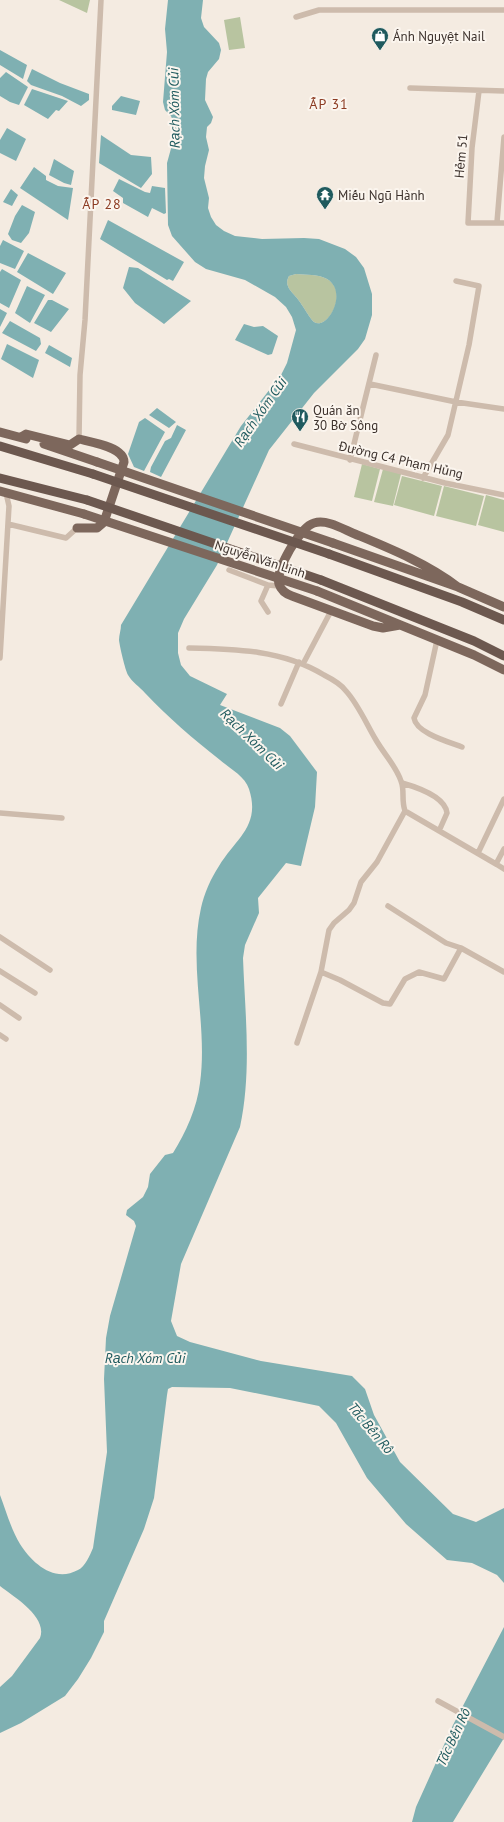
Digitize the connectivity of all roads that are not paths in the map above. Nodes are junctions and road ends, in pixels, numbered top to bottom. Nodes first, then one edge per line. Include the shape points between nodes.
1 (101, 0) edge
2 (504, 10) edge
3 (296, 16) dead end
4 (410, 88) dead end
5 (479, 91) junction
6 (504, 91) edge
7 (504, 137) edge
8 (497, 222) junction
9 (504, 223) edge
10 (456, 281) dead end
11 (376, 354) dead end
12 (370, 384) junction
13 (456, 402) junction
14 (504, 409) edge
15 (0, 432) edge
16 (21, 437) junction
17 (79, 439) junction
18 (294, 444) dead end
19 (0, 446) edge
20 (350, 460) junction
21 (0, 478) edge
22 (423, 478) junction
23 (3, 492) edge
24 (504, 495) edge
25 (20, 496) junction
26 (9, 506) junction
27 (8, 524) junction
28 (77, 528) joint
29 (229, 570) dead end
30 (268, 585) junction
31 (279, 586) junction
32 (458, 587) junction
33 (504, 607) edge
34 (331, 610) junction
35 (268, 612) dead end
36 (504, 620) edge
37 (400, 625) junction
38 (437, 640) junction
39 (189, 648) dead end
40 (0, 651) edge
41 (504, 656) edge
42 (0, 658) edge
43 (301, 663) junction
44 (504, 670) edge
45 (281, 704) dead end
46 (462, 747) dead end
47 (402, 783) junction
48 (504, 799) edge
49 (405, 811) junction
50 (0, 813) edge
51 (62, 818) dead end
52 (439, 830) junction
53 (504, 848) edge
54 (478, 853) junction
55 (496, 864) junction
56 (504, 869) edge
57 (388, 906) dead end
58 (1, 940) edge
59 (461, 948) junction
60 (50, 970) dead end
61 (0, 971) edge
62 (321, 972) junction
63 (504, 972) edge
64 (35, 993) dead end
65 (0, 1005) edge
66 (19, 1018) dead end
67 (0, 1035) edge
68 (6, 1039) dead end
69 (297, 1043) dead end
70 (438, 1701) dead end
71 (504, 1737) edge

1 - 17 street via 80,375
2 - 3 street via 319,10
4 - 5 street
5 - 6 street
5 - 8 street, Hẻm 51 via 472,148 468,223
7 - 8 street
8 - 9 street
10 - 13 street via 478,286 469,345
11 - 12 street
12 - 13 street
12 - 20 street
13 - 14 street
13 - 22 street via 448,435
15 - 16 main road
16 - 17 main road via 26,434 70,444
16 - 32 main road, bridge
17 - 28 main road via 115,449 122,455 124,462 104,522 97,528
18 - 20 street, Đường C4 Phạm Hủng
19 - 36 highway, Nguyễn Văn Linh, bridge via 93,474 329,554 462,602
20 - 22 street, Đường C4 Phạm Hủng
21 - 41 highway, Nguyễn Văn Linh, bridge via 88,500 321,580
22 - 24 street, Đường C4 Phạm Hủng
23 - 25 main road, Nguyễn Văn Linh
23 - 26 street
25 - 26 street
25 - 37 main road, Nguyễn Văn Linh, bridge via 84,514 317,591
26 - 27 street
27 - 28 street via 66,538
27 - 40 street
29 - 30 street
30 - 31 street
30 - 35 street via 261,601
31 - 32 main road via 281,571 298,536 308,526 320,522 406,555
31 - 34 main road via 287,594
32 - 33 main road
34 - 37 main road via 378,628
34 - 43 street
37 - 38 main road, Nguyễn Văn Linh
38 - 44 main road, Nguyễn Văn Linh
38 - 46 street via 425,695 414,722 419,728 434,736
39 - 43 street via 225,648 256,652 278,655
40 - 42 street
43 - 45 street
43 - 47 street via 335,681 346,691 398,772
47 - 49 street
47 - 52 street via 425,790 443,805 447,813
48 - 54 street
49 - 52 street
49 - 62 street via 377,862 361,882 354,903 329,930
50 - 51 street
52 - 54 street
53 - 55 street
54 - 55 street
55 - 56 street
57 - 59 street via 446,943
58 - 60 street
59 - 62 street via 444,979 419,972 405,979 390,1004 383,1003
59 - 63 street
61 - 64 street
62 - 69 street
65 - 66 street
67 - 68 street
70 - 71 street

